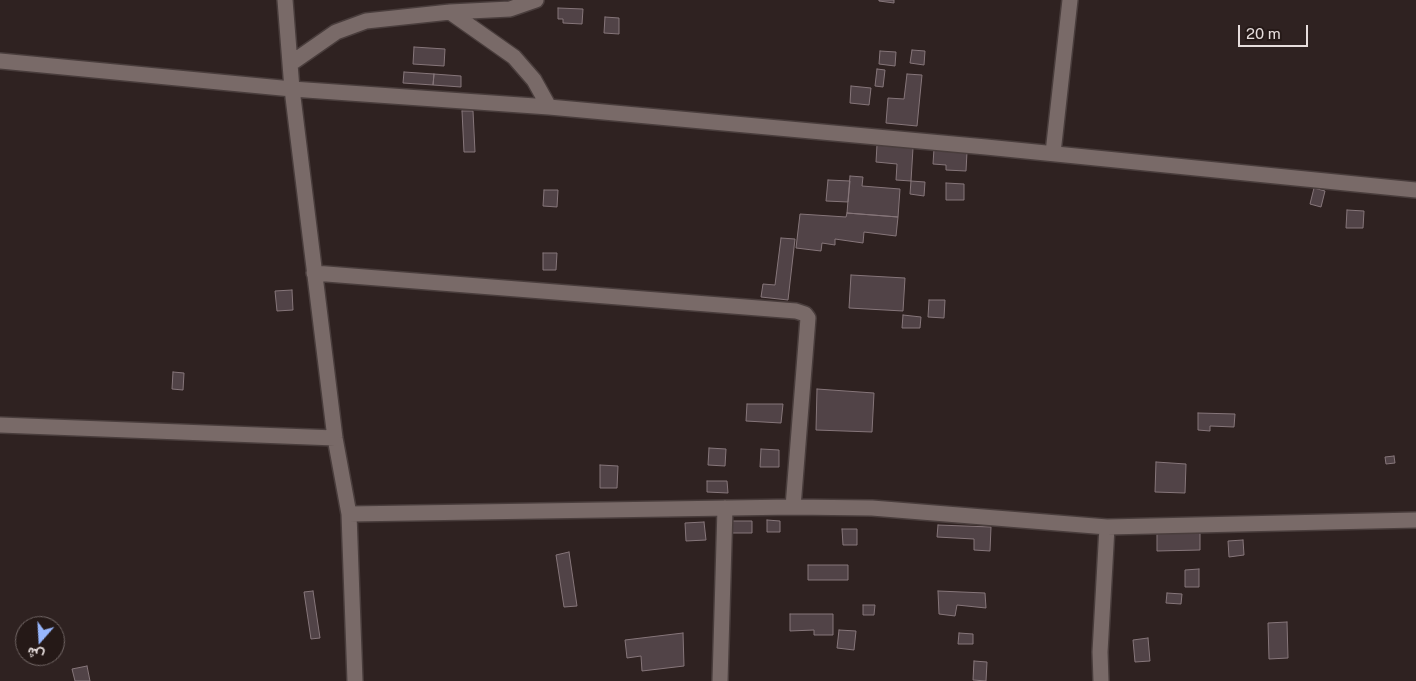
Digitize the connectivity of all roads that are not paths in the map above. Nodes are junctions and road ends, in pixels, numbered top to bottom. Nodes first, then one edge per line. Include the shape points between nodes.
1 (285, 0) edge
2 (536, 0) edge
3 (1070, 0) edge
4 (450, 12) junction
5 (0, 61) edge
6 (290, 64) junction
7 (292, 88) junction
8 (549, 107) junction
9 (1052, 154) junction
10 (1416, 190) edge
11 (314, 273) junction
12 (0, 425) edge
13 (335, 438) junction
14 (793, 507) junction
15 (725, 508) junction
16 (349, 514) junction
17 (1416, 520) edge
18 (1107, 527) junction
19 (355, 681) edge
20 (720, 681) edge
21 (1101, 681) edge

1 - 6 street
2 - 4 street via 510,9
3 - 9 street
4 - 6 street via 366,21 336,32
4 - 8 street via 514,57 534,80
5 - 7 street
6 - 7 street
7 - 8 street
7 - 11 street
8 - 9 street
9 - 10 street
11 - 13 street
11 - 14 street via 805,314 808,318
12 - 13 street
13 - 16 street
14 - 15 street
14 - 18 street via 872,508
15 - 16 street
15 - 20 street
16 - 19 street
17 - 18 street
18 - 21 street

